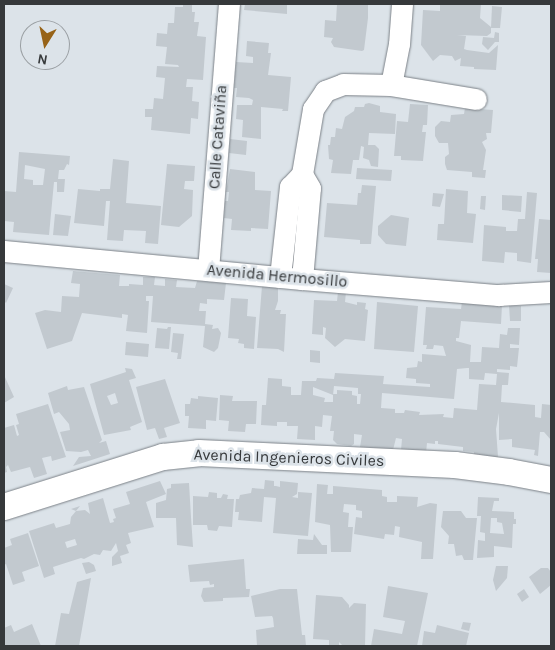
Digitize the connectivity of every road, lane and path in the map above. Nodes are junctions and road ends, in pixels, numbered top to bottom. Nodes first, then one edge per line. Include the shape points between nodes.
1 (229, 4) edge
2 (402, 4) edge
3 (391, 85) junction
4 (476, 99) dead end
5 (302, 174) junction
6 (4, 251) edge
7 (208, 270) junction
8 (280, 277) junction
9 (302, 279) junction
10 (551, 292) edge
11 (551, 480) edge
12 (4, 507) edge

1 - 7 street, Calle Cataviña
2 - 3 street
3 - 4 street
3 - 5 street via 342,84 325,91 313,109
5 - 8 street via 290,187
5 - 9 street via 310,188
6 - 7 street, Avenida Hermosillo
7 - 8 street, Avenida Hermosillo
8 - 9 street, Avenida Hermosillo
9 - 10 street, Avenida Hermosillo via 498,295
11 - 12 street, Avenida Ingenieros Civiles via 454,465 199,453 163,457

